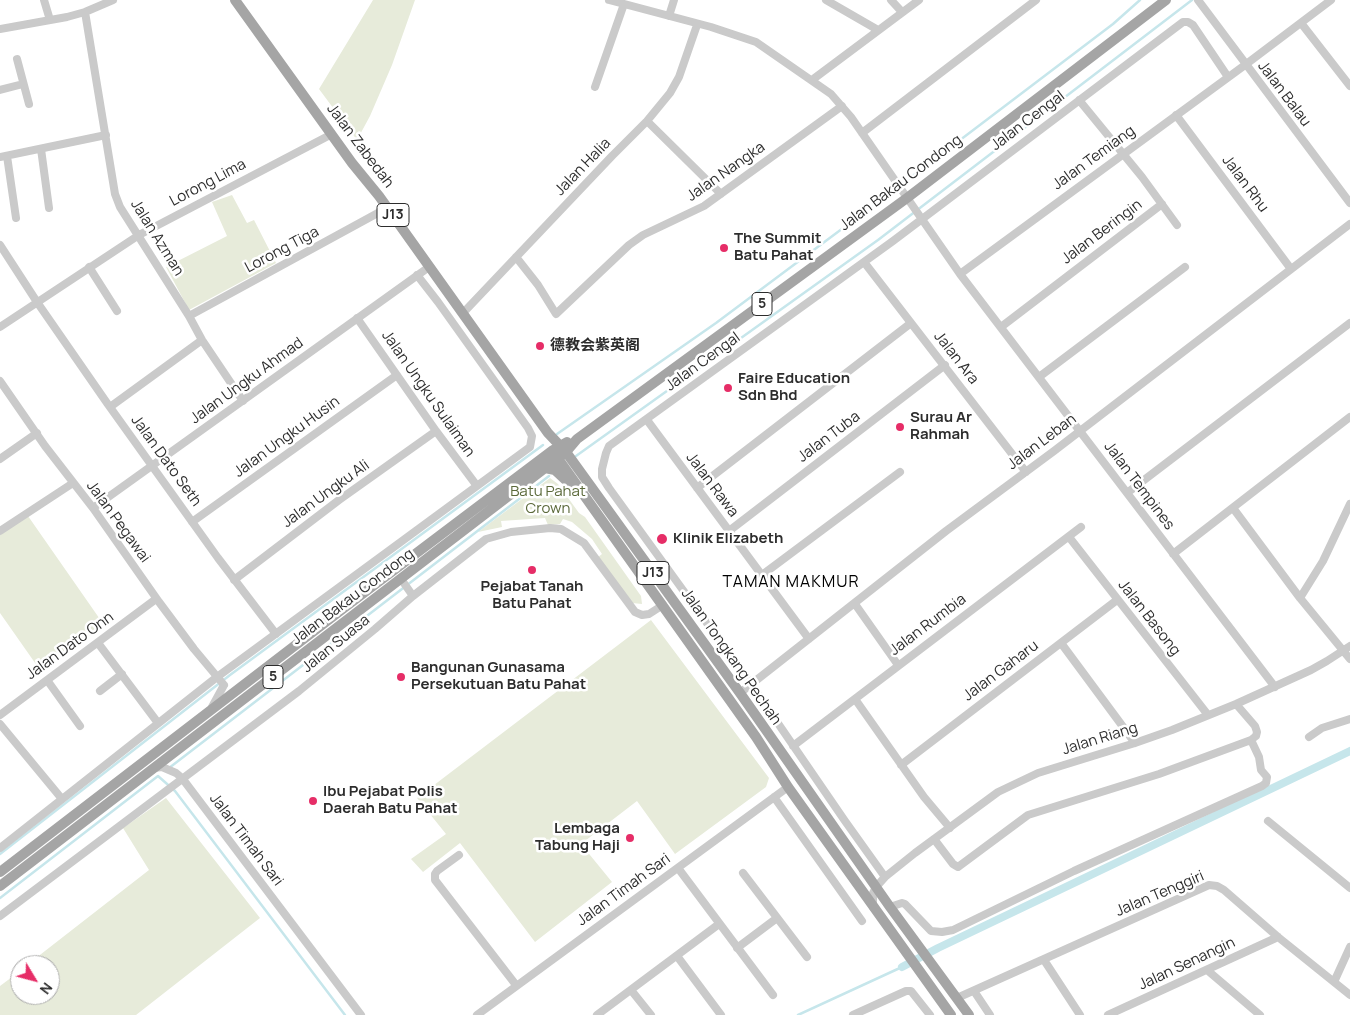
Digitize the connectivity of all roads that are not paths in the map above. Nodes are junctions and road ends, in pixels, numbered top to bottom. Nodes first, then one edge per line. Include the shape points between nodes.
1 (44, 0) edge
2 (113, 0) edge
3 (235, 0) edge
4 (609, 0) edge
5 (674, 0) edge
6 (826, 0) edge
7 (891, 0) edge
8 (919, 0) edge
9 (1036, 0) edge
10 (1166, 0) edge
11 (1331, 0) edge
12 (1201, 1) edge
13 (624, 4) junction
14 (85, 12) junction
15 (902, 12) junction
16 (669, 16) junction
17 (50, 20) junction
18 (1301, 23) junction
19 (697, 25) junction
20 (0, 29) edge
21 (878, 30) junction
22 (17, 59) dead end
23 (1245, 65) junction
24 (1228, 77) junction
25 (812, 80) junction
26 (1349, 82) edge
27 (23, 84) junction
28 (595, 87) dead end
29 (0, 90) edge
30 (1079, 100) junction
31 (29, 104) dead end
32 (842, 106) junction
33 (1176, 115) junction
34 (647, 121) junction
35 (862, 133) junction
36 (332, 134) junction
37 (106, 136) junction
38 (41, 149) junction
39 (1123, 154) junction
40 (4, 156) edge
41 (721, 194) junction
42 (910, 202) junction
43 (1350, 203) edge
44 (1162, 204) junction
45 (49, 208) dead end
46 (387, 208) junction
47 (920, 216) junction
48 (16, 218) dead end
49 (1350, 224) edge
50 (1177, 225) dead end
51 (139, 235) junction
52 (0, 245) edge
53 (516, 257) junction
54 (864, 262) junction
55 (89, 267) junction
56 (429, 267) junction
57 (1185, 267) dead end
58 (1291, 269) junction
59 (960, 274) junction
60 (417, 275) junction
61 (37, 302) junction
62 (117, 311) dead end
63 (463, 313) junction
64 (189, 316) junction
65 (357, 318) junction
66 (911, 323) junction
67 (1349, 326) edge
68 (0, 327) edge
69 (1001, 327) junction
70 (202, 340) junction
71 (945, 365) junction
72 (397, 375) junction
73 (1039, 377) junction
74 (0, 381) edge
75 (243, 401) junction
76 (110, 407) junction
77 (1350, 417) edge
78 (647, 420) junction
79 (1080, 430) junction
80 (436, 431) junction
81 (37, 433) junction
82 (548, 433) joint
83 (559, 451) junction
84 (0, 459) edge
85 (153, 466) junction
86 (545, 468) junction
87 (900, 472) dead end
88 (1026, 472) junction
89 (73, 482) junction
90 (477, 486) junction
91 (697, 488) junction
92 (1128, 493) junction
93 (1350, 504) edge
94 (93, 508) junction
95 (1233, 508) junction
96 (600, 516) junction
97 (192, 522) junction
98 (1081, 527) dead end
99 (0, 531) edge
100 (729, 531) junction
101 (1069, 537) junction
102 (1173, 554) junction
103 (762, 575) junction
104 (234, 580) junction
105 (407, 587) junction
106 (156, 598) junction
107 (1300, 598) junction
108 (1117, 600) junction
109 (855, 604) junction
110 (663, 605) junction
111 (276, 634) junction
112 (809, 638) junction
113 (98, 643) junction
114 (1061, 643) junction
115 (1347, 649) edge
116 (1350, 659) edge
117 (898, 665) junction
118 (122, 674) junction
119 (47, 680) junction
120 (221, 681) junction
121 (246, 683) junction
122 (751, 684) junction
123 (1275, 686) junction
124 (100, 691) dead end
125 (740, 694) junction
126 (855, 699) junction
127 (1236, 704) junction
128 (210, 711) junction
129 (0, 715) edge
130 (1208, 715) junction
131 (1350, 719) edge
132 (158, 723) junction
133 (0, 724) edge
134 (80, 726) dead end
135 (1309, 737) dead end
136 (758, 740) junction
137 (1251, 740) junction
138 (1135, 743) junction
139 (793, 746) junction
140 (780, 753) junction
141 (901, 765) junction
142 (158, 768) junction
143 (179, 776) junction
144 (788, 787) junction
145 (774, 797) junction
146 (62, 799) junction
147 (819, 808) junction
148 (1268, 821) dead end
149 (950, 828) junction
150 (934, 839) junction
151 (0, 848) edge
152 (459, 854) dead end
153 (678, 868) junction
154 (0, 872) edge
155 (743, 873) dead end
156 (885, 877) junction
157 (0, 886) edge
158 (876, 887) junction
159 (1350, 888) edge
160 (873, 907) junction
161 (890, 907) junction
162 (0, 916) edge
163 (777, 918) junction
164 (862, 921) dead end
165 (719, 924) junction
166 (1278, 937) junction
167 (1350, 947) edge
168 (737, 948) junction
169 (677, 956) junction
170 (807, 957) dead end
171 (1044, 960) junction
172 (1207, 970) junction
173 (1334, 982) junction
174 (516, 985) junction
175 (631, 990) junction
176 (974, 991) junction
177 (773, 995) dead end
178 (1350, 995) edge
179 (957, 998) junction
180 (360, 1015) edge
181 (477, 1015) edge
182 (597, 1015) edge
183 (651, 1015) edge
184 (721, 1015) edge
185 (853, 1015) edge
186 (930, 1015) edge
187 (951, 1015) edge
188 (969, 1015) edge
189 (990, 1015) edge
190 (1080, 1015) edge
191 (1108, 1015) edge
192 (1260, 1015) edge

1 - 17 street
2 - 14 street
3 - 36 main road, Jalan Zabedah / J13
4 - 13 street, Jalan Tempines
5 - 16 street
6 - 21 street
7 - 15 street
8 - 15 street
9 - 35 street
10 - 42 main road, Jalan Bakau Condong / 5
11 - 18 street, Jalan Temiang
12 - 23 street, Jalan Balau
13 - 16 street, Jalan Tempines
13 - 28 street
14 - 17 street
14 - 37 street, Jalan Azman
15 - 21 street
16 - 19 street, Jalan Tempines
17 - 20 street
18 - 23 street, Jalan Temiang
18 - 26 street
19 - 25 street, Jalan Tempines via 756,42
19 - 34 street, Jalan Halia via 676,86
21 - 25 street
22 - 27 street
23 - 24 street, Jalan Temiang
23 - 43 street, Jalan Balau
24 - 30 street, Jalan Cengal via 1193,25 1183,22
24 - 33 street, Jalan Temiang
25 - 32 street, Jalan Tempines
27 - 29 street
27 - 31 street
30 - 39 street, Jalan Beringin
30 - 47 street, Jalan Cengal
32 - 35 street, Jalan Tempines
32 - 41 street, Jalan Nangka
33 - 39 street, Jalan Temiang
33 - 58 street, Jalan Rhu
34 - 41 street
34 - 53 street, Jalan Halia
35 - 42 street, Jalan Tempines
36 - 46 main road, Jalan Zabedah / J13
36 - 51 street, Lorong Lima
37 - 38 street
37 - 51 street, Jalan Azman via 115,194
38 - 40 street
38 - 45 street
39 - 44 street, Jalan Beringin
39 - 59 street, Jalan Temiang
40 - 48 street
41 - 53 street, Jalan Nangka via 686,216 654,228 629,245 556,314
42 - 47 street, Jalan Tempines
42 - 83 main road, Jalan Bakau Condong / 5
44 - 50 street
44 - 69 street, Jalan Beringin
46 - 56 main road, Jalan Zabedah / J13
46 - 64 street, Lorong Tiga
47 - 54 street, Jalan Cengal
47 - 59 street, Jalan Tempines
49 - 58 street, Jalan Leban
51 - 55 street, Lorong Lima
51 - 64 street, Jalan Azman
52 - 61 street, Jalan Dato Seth
53 - 63 street, Jalan Halia
54 - 66 street, Jalan Ara
54 - 78 street, Jalan Cengal
55 - 61 street, Lorong Lima
55 - 62 street
56 - 60 street, Jalan Ungku Ahmad
56 - 63 main road, Jalan Zabedah / J13
57 - 73 street
58 - 79 street, Jalan Leban
59 - 69 street, Jalan Tempines
60 - 65 street, Jalan Ungku Ahmad
60 - 90 street via 532,436 530,447
61 - 68 street, Lorong Lima
61 - 76 street, Jalan Dato Seth
63 - 82 main road, Jalan Zabedah / J13
64 - 70 street, Jalan Azman
65 - 72 street, Jalan Ungku Sulaiman
65 - 75 street, Jalan Ungku Ahmad
66 - 71 street, Jalan Ara
66 - 91 street
67 - 92 street
69 - 73 street, Jalan Tempines
70 - 75 street, Jalan Azman
70 - 76 street
71 - 88 street, Jalan Ara
71 - 100 street, Jalan Tuba
72 - 80 street, Jalan Ungku Sulaiman
72 - 97 street, Jalan Ungku Husin
73 - 79 street, Jalan Tempines
74 - 81 street, Jalan Pegawai
75 - 85 street, Jalan Ungku Ahmad
76 - 85 street, Jalan Dato Seth
77 - 95 street
78 - 91 street, Jalan Rawa
78 - 122 street, Jalan Cengal via 609,446 602,477
79 - 88 street, Jalan Leban
79 - 92 street, Jalan Tempines
80 - 90 street, Jalan Ungku Sulaiman
80 - 104 street, Jalan Ungku Ali
81 - 84 street
81 - 89 street, Jalan Pegawai
82 - 83 main road, Jalan Tongkang Pechah / J13
83 - 86 main road, Jalan Bakau Condong / 5
83 - 96 main road, Jalan Tongkang Pechah / J13
83 - 121 main road, Jalan Bakau Condong / 5
83 - 125 main road, Jalan Tongkang Pechah / J13
85 - 94 street, Jalan Ungku Ahmad
85 - 97 street, Jalan Dato Seth
86 - 96 main road via 562,475 586,505
86 - 105 main road, Jalan Bakau Condong / 5
87 - 103 street
88 - 109 street, Jalan Leban
89 - 94 street, Jalan Pegawai
89 - 99 street
90 - 111 street
91 - 100 street, Jalan Rawa
92 - 102 street, Jalan Tempines
93 - 107 street via 1323,561
94 - 106 street, Jalan Pegawai
95 - 102 street
95 - 107 street
96 - 110 main road, Jalan Tongkang Pechah / J13
97 - 104 street, Jalan Dato Seth
98 - 101 street, Jalan Rumbia
100 - 103 street, Jalan Rawa
101 - 108 street, Jalan Basong
101 - 117 street, Jalan Rumbia
102 - 123 street, Jalan Tempines
103 - 112 street, Jalan Rawa
104 - 111 street, Jalan Dato Seth
105 - 110 street, Jalan Suasa via 486,539 511,532 550,528 584,544 635,612 649,614
105 - 142 main road, Jalan Bakau Condong / 5
105 - 143 street, Jalan Suasa via 312,681
106 - 113 street, Jalan Dato Onn
106 - 120 street, Jalan Pegawai
107 - 115 street
108 - 114 street, Jalan Gaharu
108 - 130 street, Jalan Basong
109 - 112 street, Jalan Leban
109 - 117 street
110 - 136 main road, Jalan Tongkang Pechah / J13
111 - 120 street
112 - 122 street, Jalan Leban
113 - 118 street
113 - 119 street, Jalan Dato Onn
114 - 138 street
114 - 141 street, Jalan Gaharu
115 - 116 street
115 - 123 street, Jalan Riang
117 - 126 street, Jalan Rumbia
118 - 124 street
118 - 132 street
119 - 129 street, Jalan Dato Onn
119 - 134 street
120 - 121 street
120 - 128 street
120 - 132 street
121 - 128 main road, Jalan Bakau Condong / 5
122 - 125 street, Jalan Leban
122 - 139 street, Jalan Cengal
123 - 127 street, Jalan Riang
125 - 136 main road via 738,702 758,730
125 - 140 main road, Jalan Tongkang Pechah / J13
126 - 139 street, Jalan Rumbia
126 - 141 street
127 - 130 street, Jalan Riang
127 - 137 street via 1255,726 1256,736
128 - 154 main road, Jalan Bakau Condong / 5
130 - 138 street, Jalan Riang
131 - 135 street via 1322,728
132 - 146 street
133 - 146 street
136 - 144 main road, Jalan Tongkang Pechah / J13
137 - 150 street via 1159,774 1028,815 958,867
137 - 161 street via 1261,770 1267,776 1262,786 952,930 931,930 905,904
138 - 149 street, Jalan Riang via 1038,773 998,792
139 - 156 street, Jalan Cengal
140 - 144 main road via 781,764 790,780
140 - 147 main road, Jalan Tongkang Pechah / J13
141 - 149 street
142 - 143 street
142 - 157 main road, Jalan Bakau Condong / 5
143 - 162 street, Jalan Suasa via 174,784
143 - 180 street, Jalan Timah Sari
144 - 145 street, Jalan Timah Sari
144 - 147 main road via 796,788
144 - 160 main road, Jalan Tongkang Pechah / J13
145 - 153 street, Jalan Timah Sari
145 - 164 street
146 - 151 street
147 - 158 main road, Jalan Tongkang Pechah / J13
148 - 159 street
149 - 150 street, Jalan Riang
150 - 156 street, Jalan Riang
152 - 174 street via 437,871 435,880
153 - 165 street
153 - 174 street, Jalan Timah Sari
155 - 163 street
156 - 158 street, Jalan Riang
158 - 160 street
158 - 161 main road, Jalan Tongkang Pechah / J13
160 - 187 main road, Jalan Tongkang Pechah / J13
161 - 179 main road, Jalan Tongkang Pechah / J13
163 - 168 street
163 - 170 street
165 - 168 street
165 - 169 street
166 - 171 street, Jalan Tenggiri via 1224,890 1209,885
166 - 172 street, Jalan Senangin
166 - 173 street, Jalan Tenggiri
167 - 173 street
168 - 177 street
169 - 175 street
169 - 184 street
171 - 176 street, Jalan Tenggiri
171 - 190 street
172 - 191 street, Jalan Senangin
172 - 192 street
173 - 178 street, Jalan Tenggiri
174 - 181 street, Jalan Timah Sari
175 - 182 street
175 - 183 street
176 - 179 street, Jalan Tenggiri
176 - 189 street
179 - 188 main road, Jalan Tongkang Pechah / J13
185 - 186 street via 906,991 911,991

